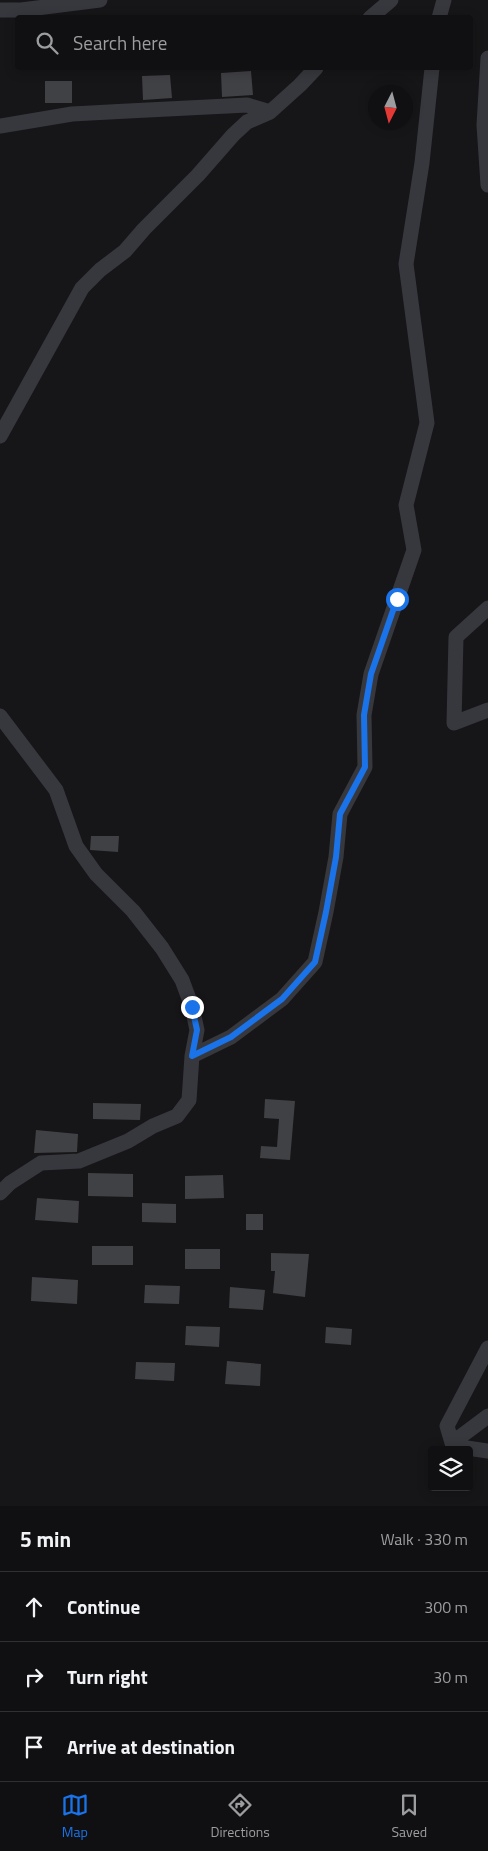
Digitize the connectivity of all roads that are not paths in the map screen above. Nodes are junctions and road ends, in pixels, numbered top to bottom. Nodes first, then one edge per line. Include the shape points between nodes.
1 (100, 0) edge
2 (390, 0) edge
3 (444, 0) edge
4 (0, 10) edge
5 (373, 15) edge
6 (440, 15) edge
7 (488, 58) edge
8 (314, 70) edge
9 (432, 70) edge
10 (270, 112) junction
11 (0, 126) edge
12 (488, 185) edge
13 (0, 436) edge
14 (488, 608) edge
15 (488, 710) edge
16 (0, 716) edge
17 (192, 1056) junction
18 (0, 1193) edge
19 (488, 1348) edge
20 (488, 1416) edge
21 (452, 1443) junction
22 (488, 1451) edge

1 - 4 street
2 - 5 street
3 - 6 street
7 - 12 street via 484,125
8 - 10 street
9 - 17 street via 422,163 406,264 427,423 406,505 414,550 371,674 364,715 365,767 340,814 334,866 315,962 282,999 231,1037
10 - 11 street via 247,106 128,111 72,114
10 - 13 street via 247,122 233,135 125,251 82,288
14 - 15 street via 456,637 454,723
16 - 17 street via 56,790 76,846 96,874 133,911 182,980 197,1030
17 - 18 street via 189,1100 177,1116 79,1161 41,1163
19 - 21 street via 447,1426
20 - 21 street
21 - 22 street

